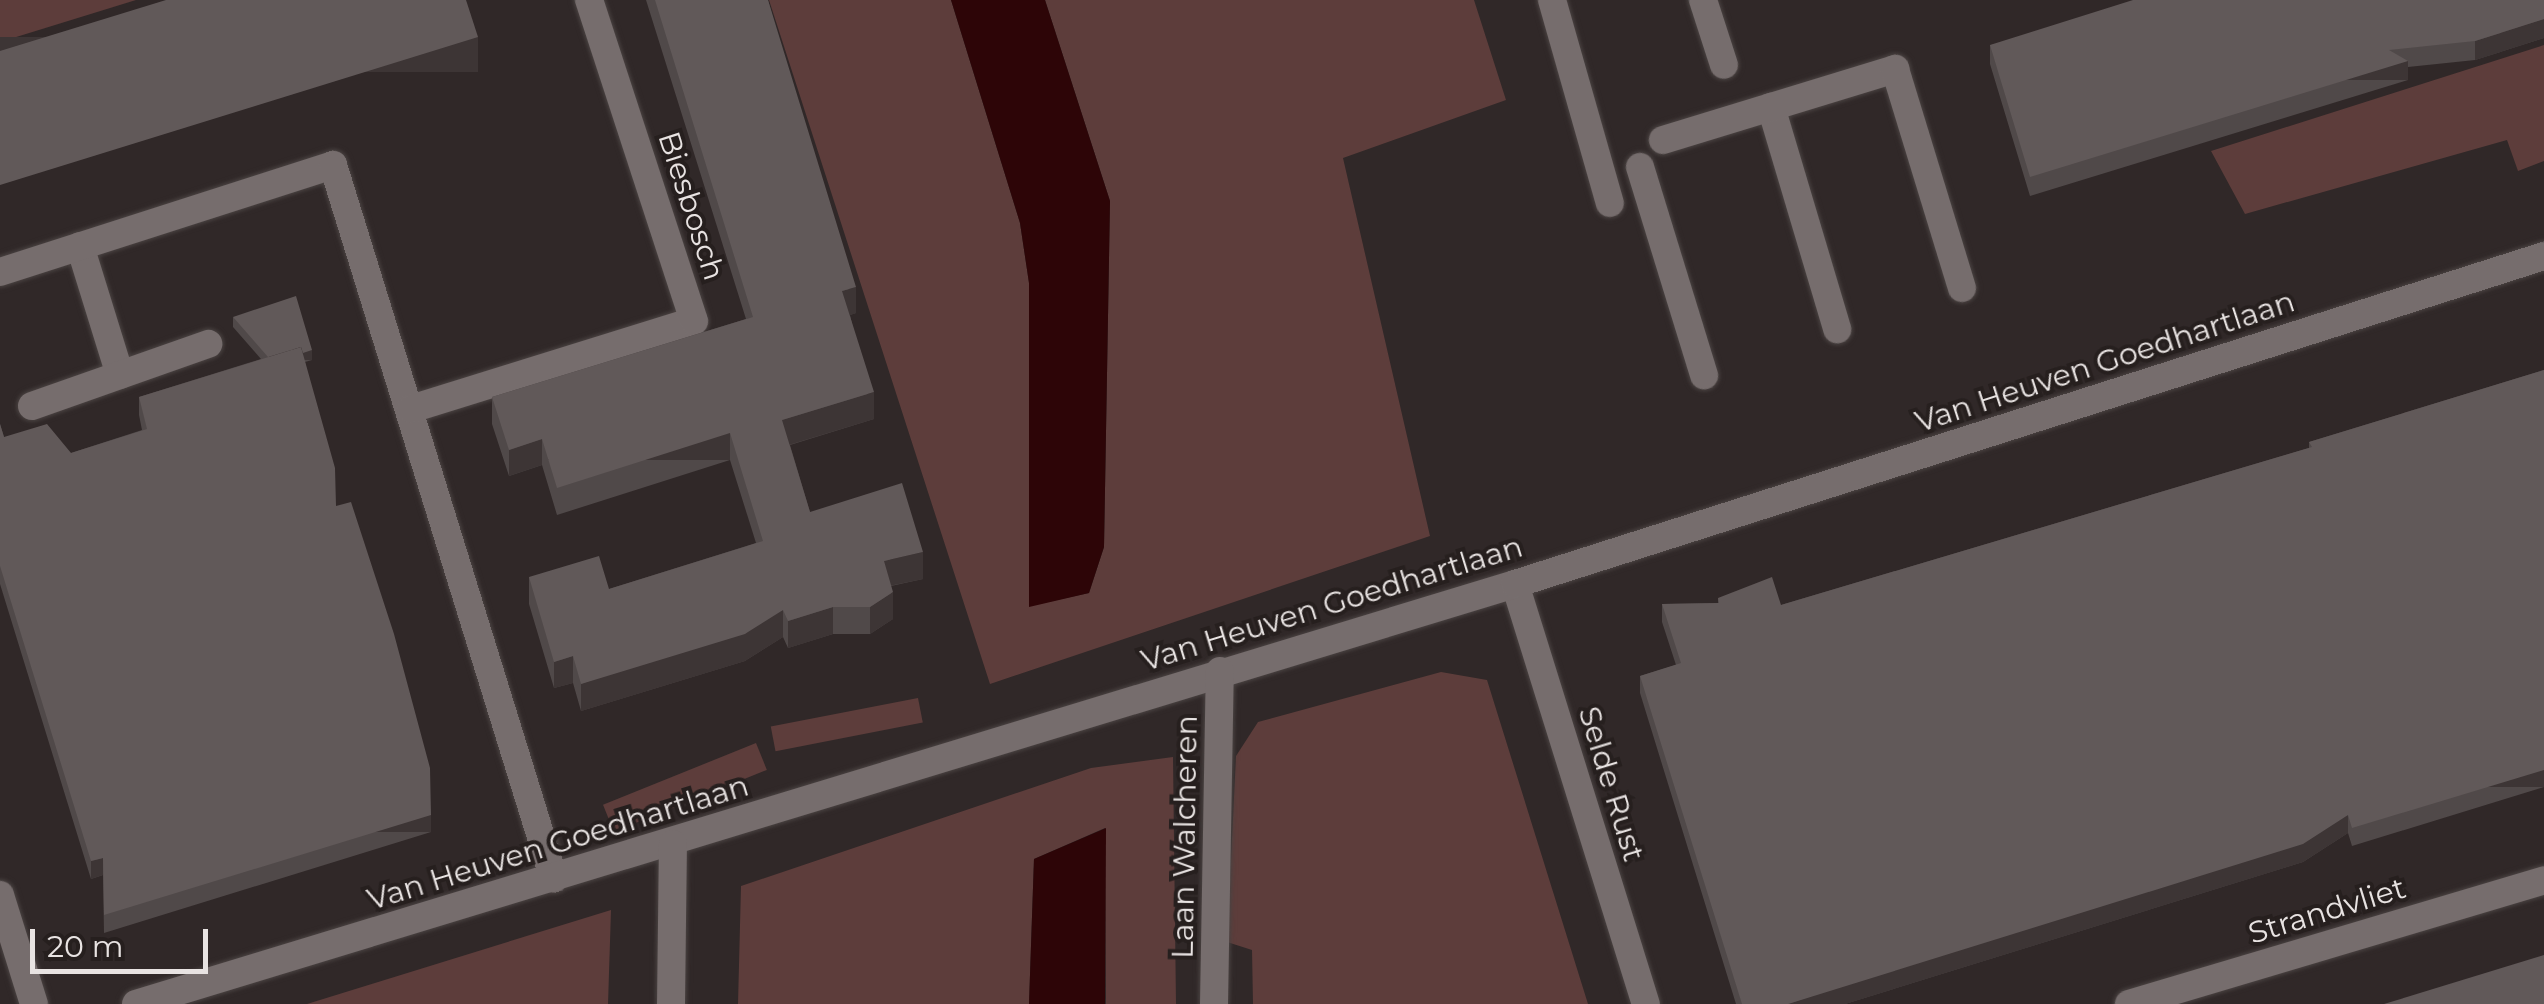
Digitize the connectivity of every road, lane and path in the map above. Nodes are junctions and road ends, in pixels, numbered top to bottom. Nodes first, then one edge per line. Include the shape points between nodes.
1 (589, 0) edge
2 (1552, 0) edge
3 (1704, 0) edge
4 (1724, 66) dead end
5 (1771, 107) junction
6 (1662, 140) dead end
7 (1640, 167) dead end
8 (1610, 203) dead end
9 (80, 246) junction
10 (2544, 256) edge
11 (0, 272) edge
12 (1962, 288) dead end
13 (1838, 329) dead end
14 (208, 344) dead end
15 (120, 375) junction
16 (1704, 375) dead end
17 (32, 406) dead end
18 (411, 409) junction
19 (1514, 584) junction
20 (1220, 671) junction
21 (673, 844) junction
22 (554, 879) junction
23 (2544, 880) edge
24 (0, 894) edge
25 (34, 1004) edge
26 (136, 1004) edge
27 (671, 1004) edge
28 (1214, 1004) edge
29 (1646, 1004) edge
30 (2129, 1004) edge

1 - 18 street, Biesbosch via 694,320
2 - 8 street
3 - 4 street
5 - 6 street
5 - 12 street via 1896,69
5 - 13 street
7 - 16 street
9 - 11 street
9 - 15 street
9 - 18 street via 333,164
10 - 19 street, Van Heuven Goedhartlaan
14 - 15 street
15 - 17 street
18 - 22 street
19 - 20 street, Van Heuven Goedhartlaan
19 - 29 street, Selde Rust
20 - 21 street, Van Heuven Goedhartlaan
20 - 28 street, Laan Walcheren
21 - 22 street, Van Heuven Goedhartlaan
21 - 27 street
22 - 26 street, Van Heuven Goedhartlaan
23 - 30 street, Strandvliet
24 - 25 street

